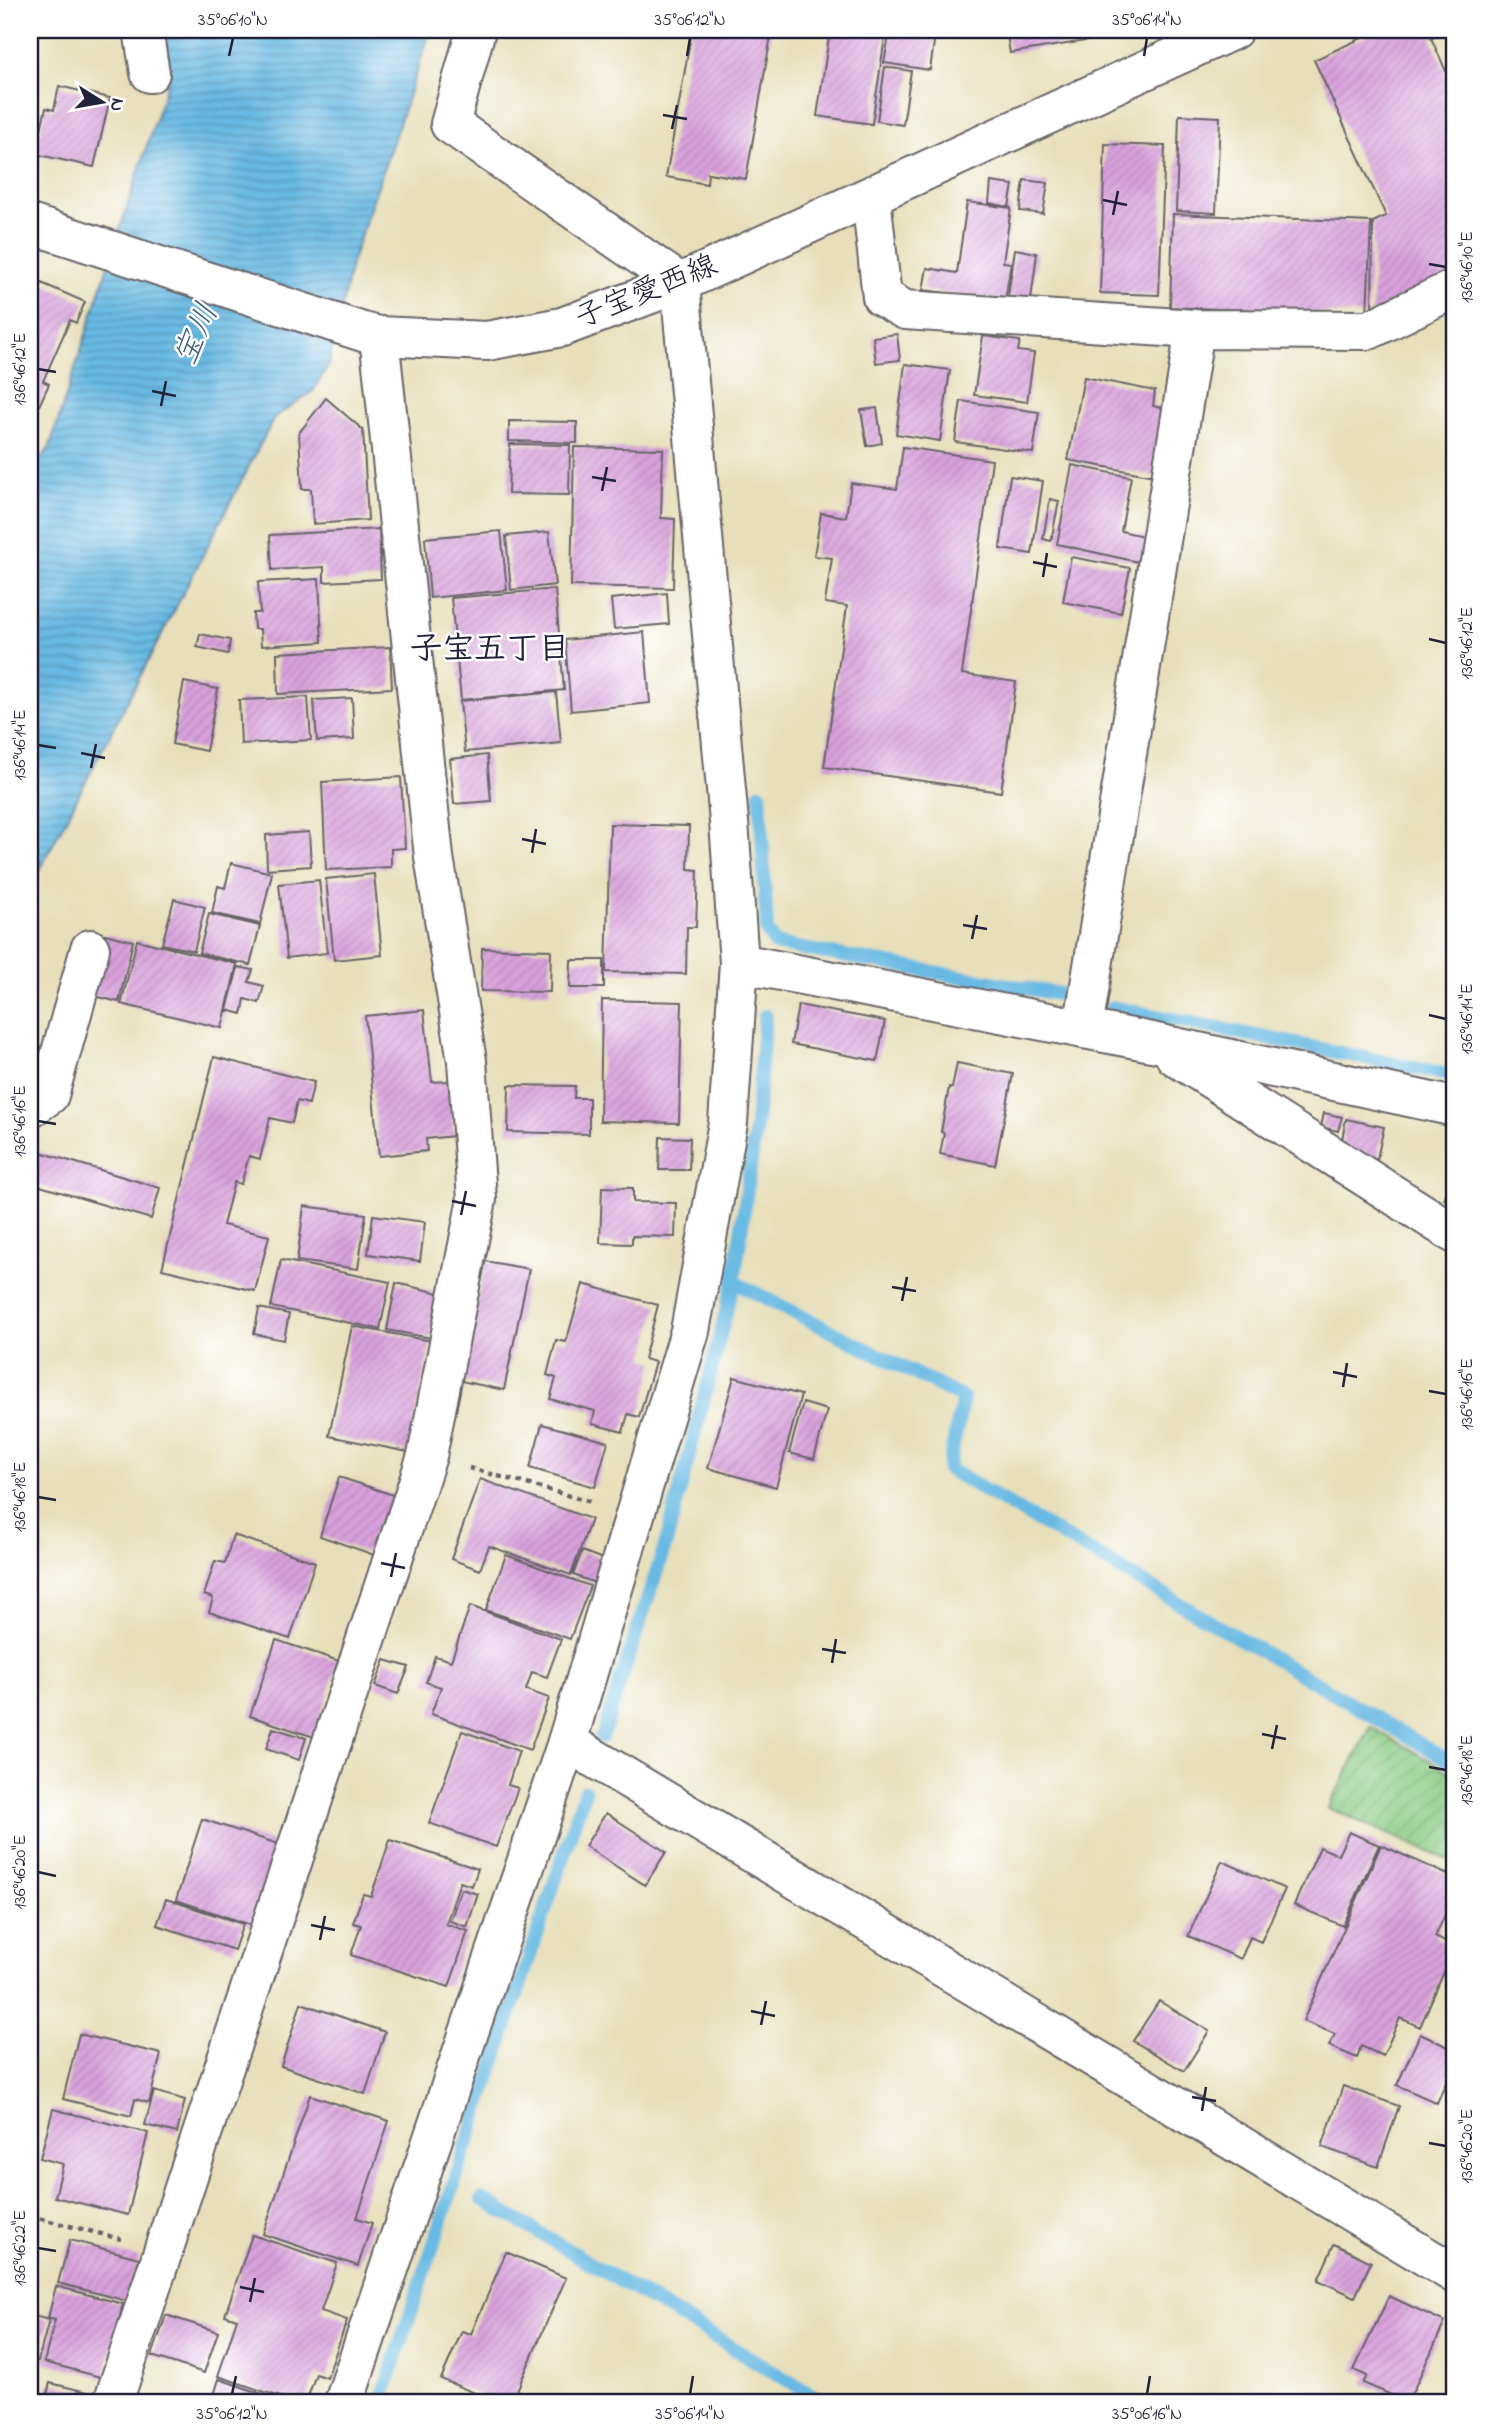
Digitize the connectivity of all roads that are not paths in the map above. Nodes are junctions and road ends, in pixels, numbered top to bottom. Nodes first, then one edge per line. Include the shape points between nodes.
1 (143, 30) edge
2 (476, 30) edge
3 (1233, 30) edge
4 (150, 74) dead end
5 (871, 197) junction
6 (30, 224) edge
7 (680, 283) junction
8 (1455, 288) edge
9 (1195, 329) junction
10 (371, 334) junction
11 (90, 949) dead end
12 (739, 963) junction
13 (1083, 1030) junction
14 (1152, 1042) junction
15 (1455, 1107) edge
16 (30, 1108) edge
17 (1455, 1234) edge
18 (567, 1742) junction
19 (1455, 2274) edge
20 (113, 2402) edge
21 (344, 2402) edge

1 - 4 street
2 - 7 street via 450,124
3 - 5 street, 子宝愛西線
5 - 7 street, 子宝愛西線
5 - 9 street via 882,297 905,310
6 - 10 street, 子宝愛西線
7 - 10 street, 子宝愛西線 via 562,327 487,341
7 - 12 street
8 - 9 street via 1369,330
9 - 13 street
10 - 20 street via 434,857 467,1061 477,1199 427,1456
11 - 16 street via 49,1095
12 - 13 street
12 - 18 street via 728,1123 692,1318
13 - 14 street
14 - 15 street
14 - 17 street
18 - 19 street
18 - 21 street

